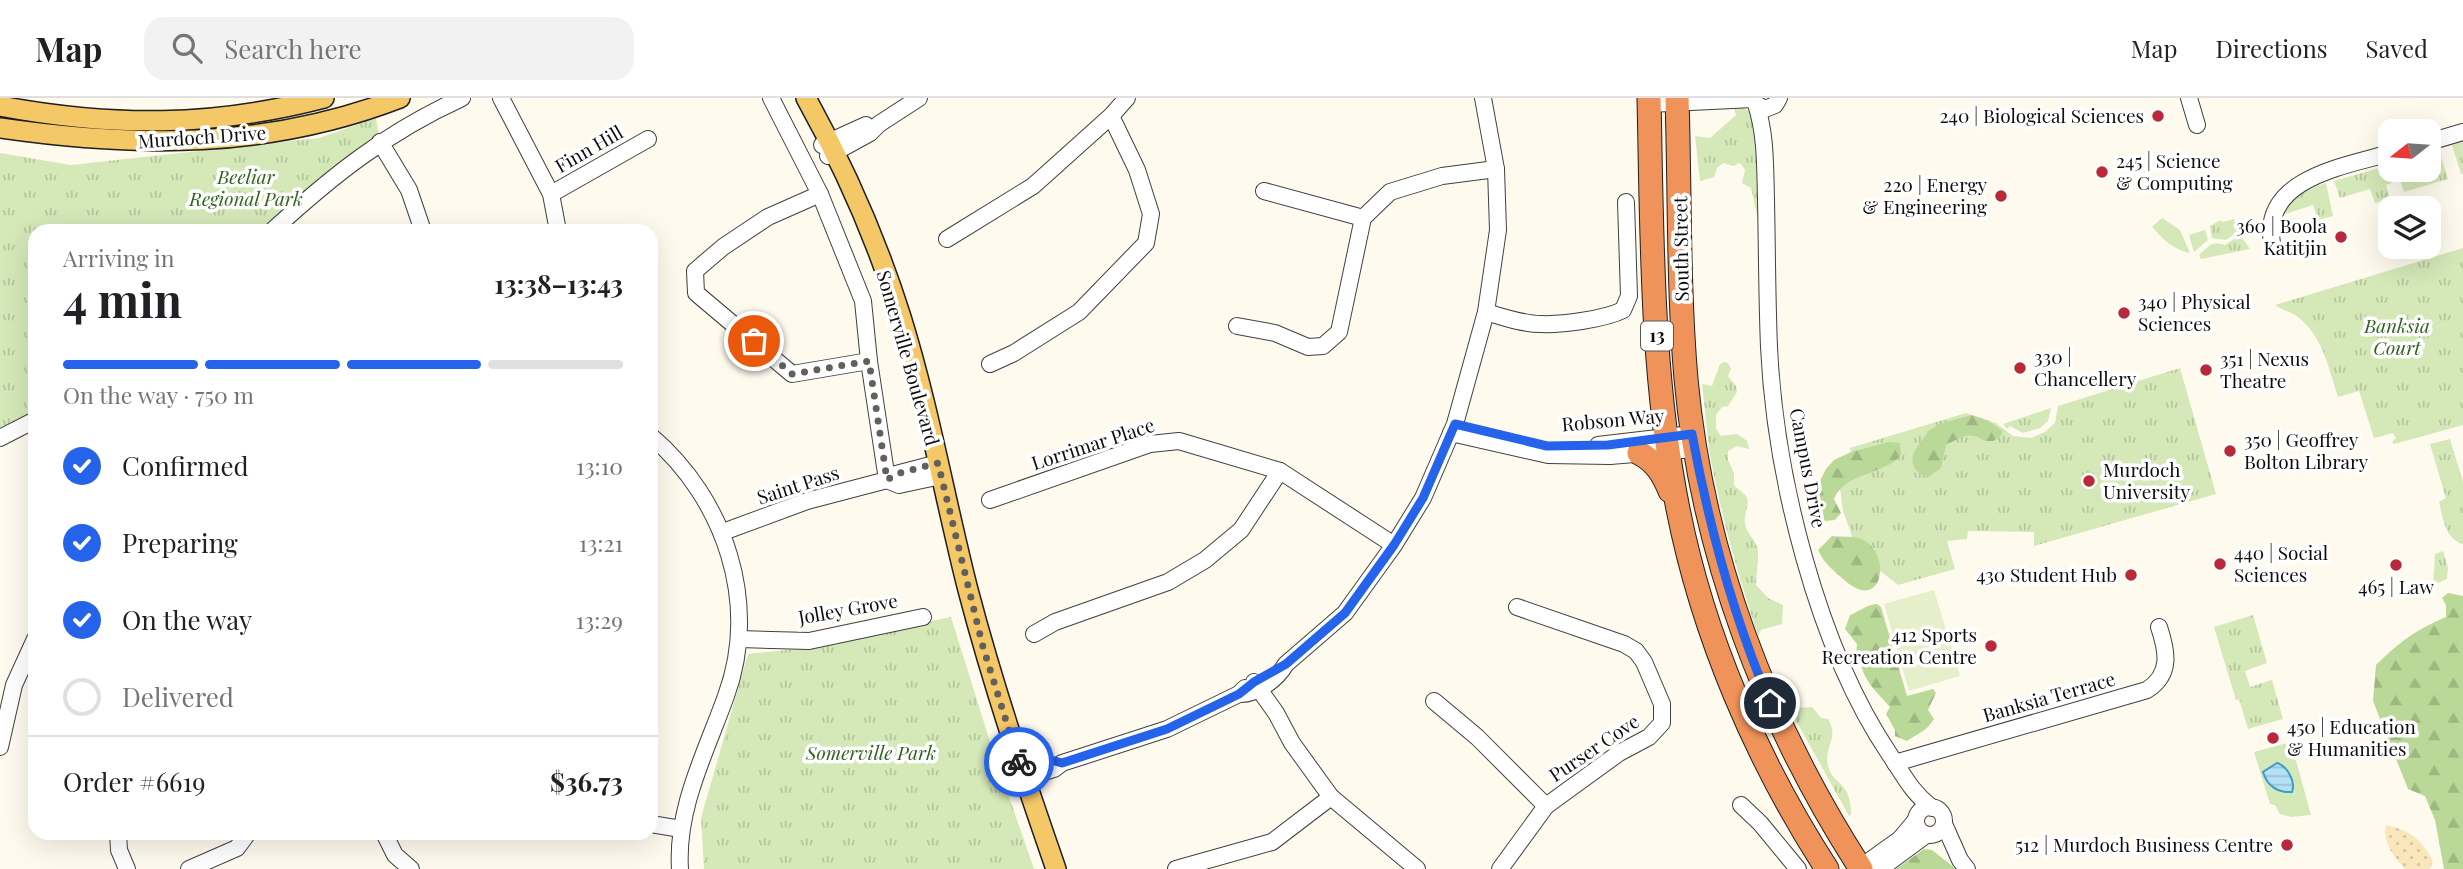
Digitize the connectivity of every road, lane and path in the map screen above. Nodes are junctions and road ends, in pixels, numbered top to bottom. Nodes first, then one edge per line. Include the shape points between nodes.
1 (324, 98) edge
2 (400, 98) edge
3 (462, 98) edge
4 (501, 98) edge
5 (771, 98) edge
6 (798, 98) edge
7 (806, 98) edge
8 (919, 98) edge
9 (1126, 98) edge
10 (1483, 98) edge
11 (2189, 98) edge
12 (1677, 100) edge
13 (1754, 100) edge
14 (1649, 101) edge
15 (1777, 101) edge
16 (0, 106) edge
17 (1111, 116) junction
18 (2197, 125) dead end
19 (0, 128) edge
20 (2463, 132) edge
21 (2441, 138) edge
22 (648, 139) dead end
23 (1764, 139) junction
24 (380, 142) junction
25 (829, 148) junction
26 (2378, 157) edge
27 (1496, 169) junction
28 (1264, 191) dead end
29 (551, 194) junction
30 (820, 194) junction
31 (1626, 202) dead end
32 (1363, 218) junction
33 (279, 224) edge
34 (421, 224) edge
35 (557, 224) edge
36 (947, 239) dead end
37 (2272, 243) dead end
38 (1486, 312) junction
39 (1237, 326) dead end
40 (869, 361) junction
41 (990, 364) dead end
42 (28, 424) edge
43 (1453, 429) junction
44 (0, 438) edge
45 (1694, 441) junction
46 (658, 443) edge
47 (1668, 444) junction
48 (1639, 453) junction
49 (936, 470) junction
50 (1280, 471) junction
51 (887, 480) junction
52 (990, 500) dead end
53 (1678, 510) junction
54 (723, 533) junction
55 (1394, 545) junction
56 (1517, 607) dead end
57 (923, 617) dead end
58 (2160, 627) dead end
59 (1034, 634) dead end
60 (739, 639) junction
61 (28, 654) edge
62 (1259, 683) junction
63 (1434, 701) dead end
64 (0, 747) edge
65 (1895, 763) junction
66 (1019, 776) junction
67 (1905, 781) junction
68 (1331, 797) junction
69 (1741, 805) dead end
70 (1546, 806) junction
71 (1933, 808) junction
72 (1917, 819) junction
73 (1944, 824) junction
74 (658, 825) edge
75 (681, 829) junction
76 (1928, 835) junction
77 (118, 840) edge
78 (243, 840) edge
79 (388, 840) edge
80 (1964, 865) edge
81 (127, 869) edge
82 (189, 869) edge
83 (411, 869) edge
84 (680, 869) edge
85 (1048, 869) edge
86 (1056, 869) edge
87 (1176, 869) edge
88 (1417, 869) edge
89 (1500, 869) edge
90 (1798, 869) edge
91 (1827, 869) edge
92 (1864, 869) edge

1 - 16 main road, Murdoch Drive via 260,112 174,121 68,118
2 - 19 main road, Murdoch Drive via 314,126 232,138 119,141
3 - 24 street
4 - 29 street
5 - 30 street
6 - 25 main road, Somerville Boulevard
7 - 25 main road, Somerville Boulevard
8 - 25 street
9 - 17 street
10 - 27 street
11 - 18 street
12 - 13 street
12 - 14 street
12 - 45 highway, South Street / 13 via 1682,325
13 - 15 street, Campus Drive via 1765,109
13 - 23 street, Campus Drive
14 - 47 highway, South Street / 13 via 1656,323
15 - 23 street, Campus Drive
17 - 36 street via 1033,186
17 - 41 street via 1151,214 1146,243 1079,312
20 - 21 street
22 - 29 street, Finn Hill
23 - 65 street, Campus Drive via 1770,368 1790,501 1836,648 1877,736
24 - 33 street
24 - 34 street via 409,190
25 - 49 main road, Somerville Boulevard via 872,256
26 - 37 street via 2318,176 2290,191 2274,213
27 - 32 street via 1442,176 1390,192
27 - 38 street via 1498,230
28 - 32 street
29 - 35 street
30 - 40 street via 863,301
30 - 40 street via 768,217 723,247 695,271 696,293 792,374
31 - 38 street via 1629,296 1623,310 1610,316 1541,324
32 - 39 street via 1339,332 1323,346 1308,347 1275,333
38 - 43 street
40 - 51 street
42 - 44 street
43 - 47 street, Robson Way via 1547,446
43 - 48 street, Robson Way via 1548,455
43 - 55 street via 1423,498
45 - 47 street, Robson Way
45 - 92 highway, South Street / 13 via 1716,547 1754,667 1816,796
46 - 54 street via 693,480
47 - 48 street, Robson Way
47 - 53 highway, South Street / 13
48 - 53 highway via 1662,472
49 - 51 street, Saint Pass via 899,485
49 - 66 main road, Somerville Boulevard via 960,591
50 - 52 street, Lorrimar Place via 1179,441 1150,444
50 - 55 street, Lorrimar Place
50 - 59 street via 1241,530 1205,560 1168,582 1055,622
51 - 54 street, Saint Pass via 807,501
53 - 91 highway, South Street / 13 via 1701,599 1745,717 1773,779
54 - 60 street via 737,592
55 - 62 street via 1345,613 1286,664 1280,675
56 - 70 street, Purser Cove via 1636,651 1662,704 1662,723 1656,731
57 - 60 street, Jolley Grove via 809,641
58 - 65 street, Banksia Terrace via 2167,657 2161,678 2147,690
60 - 75 street via 727,694 700,761
61 - 64 street via 13,685
62 - 66 street via 1248,695 1239,694 1167,729 1062,763 1051,760
62 - 68 street via 1273,699 1292,743
63 - 70 street
65 - 67 street, Campus Drive
66 - 85 main road, Somerville Boulevard
66 - 86 main road, Somerville Boulevard
67 - 71 street, Campus Drive
67 - 72 street, Campus Drive
68 - 87 street via 1272,842
68 - 88 street
69 - 90 street
70 - 89 street, Purser Cove
71 - 72 street via 1925,808
71 - 73 street, Campus Drive via 1943,815
72 - 76 street, Campus Drive via 1919,829
72 - 92 street
73 - 76 street via 1940,832
73 - 80 street, Campus Drive
74 - 75 street
75 - 84 street
76 - 80 street, Campus Drive
76 - 92 street
77 - 81 street
78 - 82 street via 237,848
79 - 83 street via 395,855

